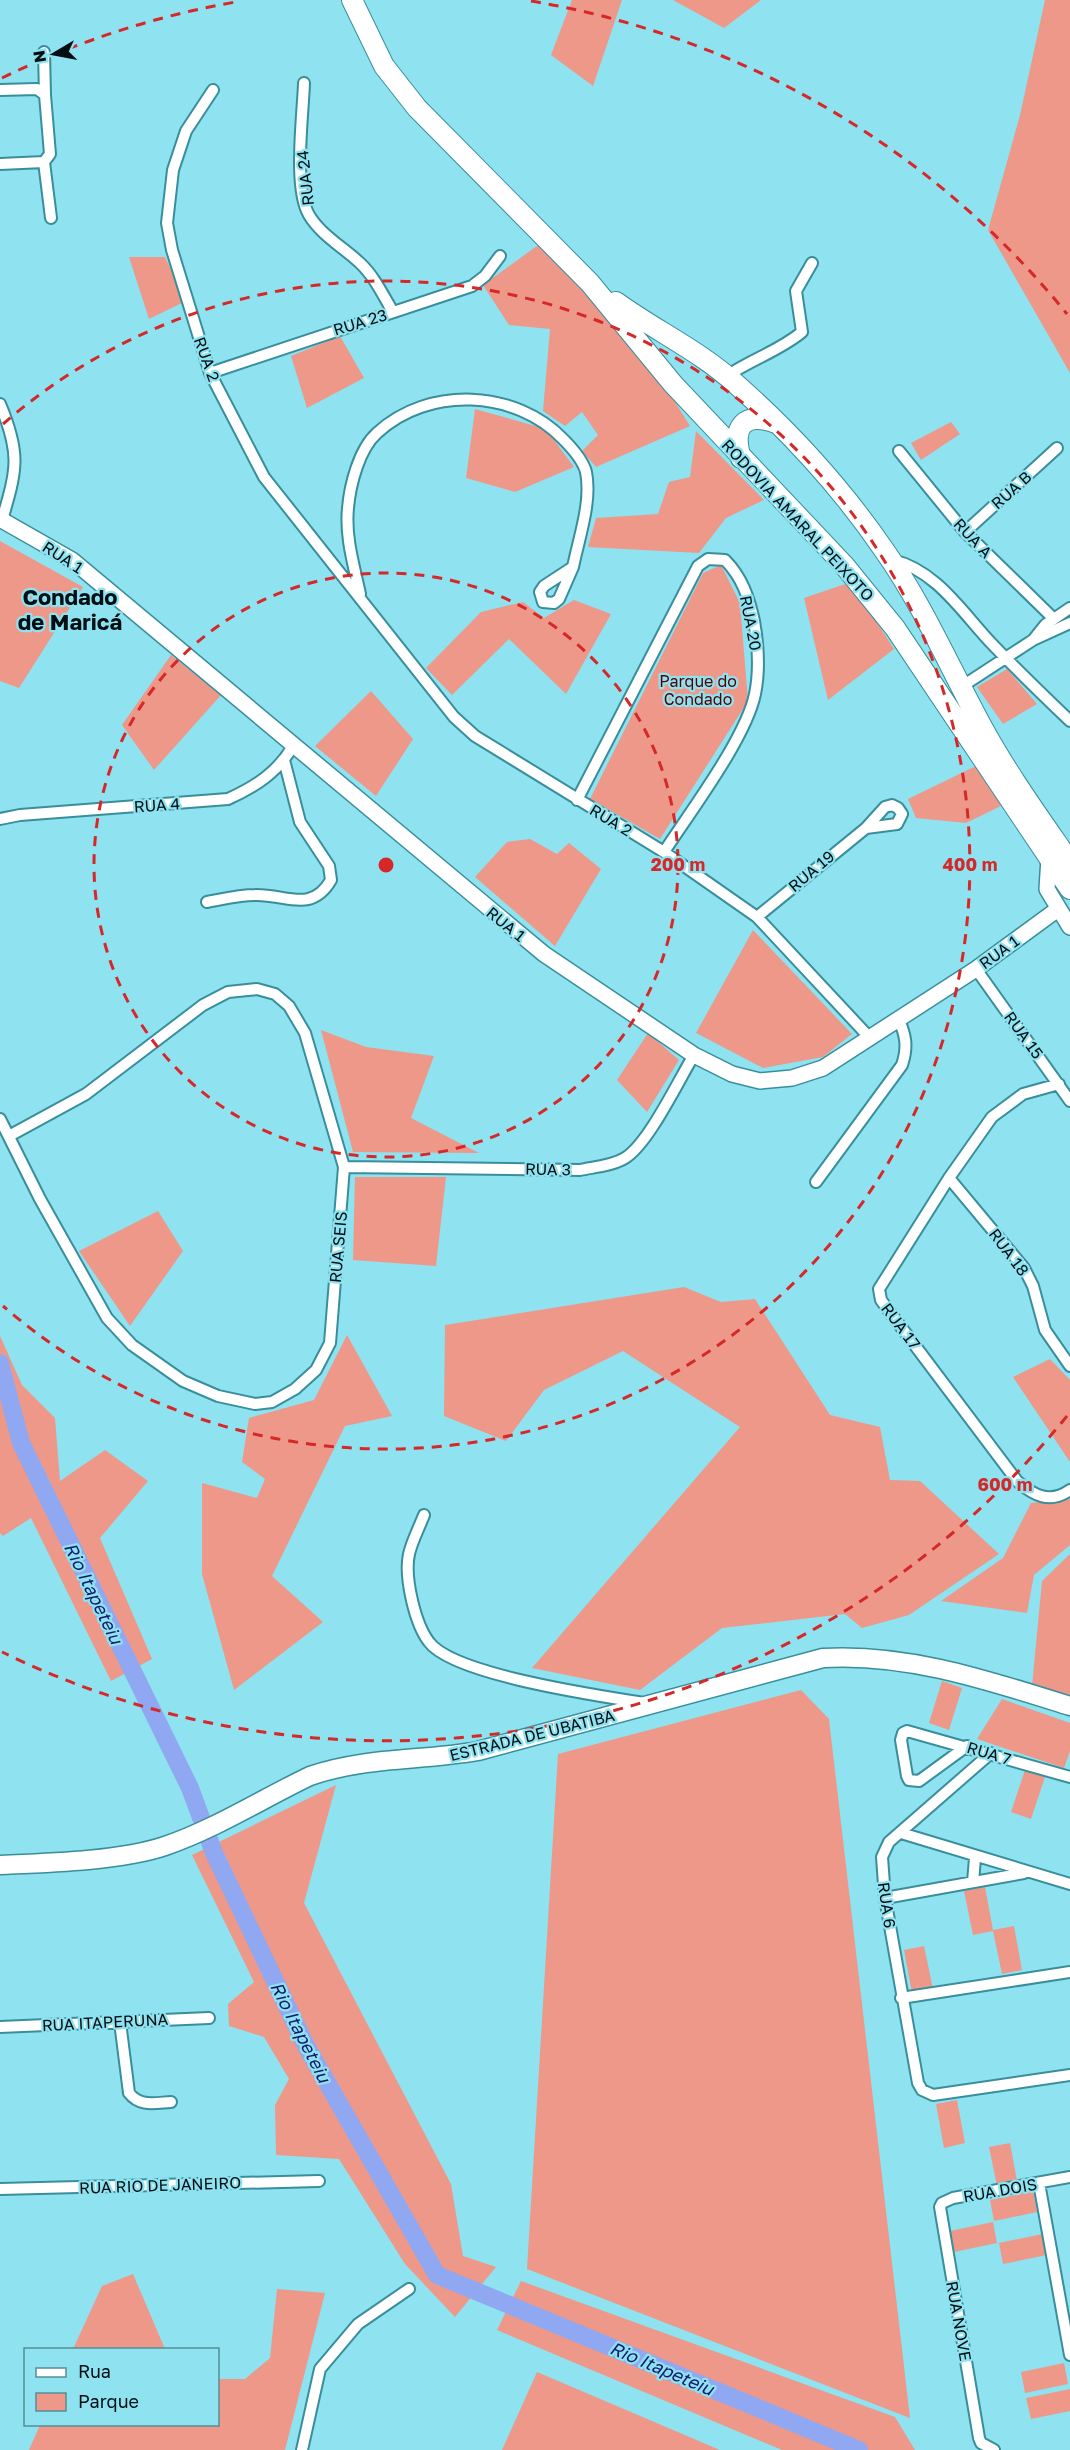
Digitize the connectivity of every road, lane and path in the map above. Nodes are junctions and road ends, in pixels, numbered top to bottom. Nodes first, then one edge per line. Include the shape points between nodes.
1 (352, 0) edge
2 (45, 52) dead end
3 (304, 83) dead end
4 (0, 90) edge
5 (213, 90) dead end
6 (45, 95) junction
7 (44, 162) junction
8 (0, 164) edge
9 (51, 218) dead end
10 (500, 256) dead end
11 (812, 263) dead end
12 (590, 283) junction
13 (393, 312) junction
14 (210, 373) junction
15 (727, 376) junction
16 (0, 404) edge
17 (776, 423) junction
18 (1057, 448) dead end
19 (898, 451) dead end
20 (741, 458) junction
21 (1, 519) edge
22 (965, 532) junction
23 (890, 559) junction
24 (573, 567) dead end
25 (360, 597) junction
26 (1070, 608) edge
27 (1053, 618) junction
28 (1070, 623) edge
29 (1033, 640) junction
30 (1006, 659) junction
31 (961, 687) junction
32 (1070, 721) edge
33 (293, 746) junction
34 (284, 760) junction
35 (577, 800) junction
36 (0, 819) edge
37 (866, 828) dead end
38 (664, 852) junction
39 (1049, 858) junction
40 (1070, 862) edge
41 (1070, 889) edge
42 (207, 902) dead end
43 (1058, 909) junction
44 (757, 917) junction
45 (1070, 927) edge
46 (976, 969) junction
47 (898, 1018) junction
48 (870, 1038) junction
49 (694, 1055) junction
50 (1059, 1084) junction
51 (1070, 1101) edge
52 (0, 1119) edge
53 (9, 1136) junction
54 (344, 1167) junction
55 (949, 1178) junction
56 (816, 1182) dead end
57 (1070, 1366) edge
58 (1070, 1490) edge
59 (424, 1515) dead end
60 (653, 1704) junction
61 (1070, 1707) edge
62 (967, 1746) junction
63 (991, 1753) junction
64 (1070, 1777) edge
65 (914, 1821) junction
66 (901, 1833) junction
67 (920, 1839) junction
68 (975, 1858) junction
69 (0, 1864) edge
70 (1027, 1872) junction
71 (973, 1882) junction
72 (1070, 1884) edge
73 (885, 1898) junction
74 (1070, 1972) edge
75 (901, 1998) junction
76 (209, 2018) dead end
77 (120, 2022) junction
78 (0, 2027) edge
79 (1070, 2075) edge
80 (171, 2102) dead end
81 (1070, 2177) edge
82 (319, 2181) dead end
83 (1039, 2183) junction
84 (0, 2189) edge
85 (939, 2213) joint
86 (409, 2289) dead end
87 (1065, 2295) edge
88 (1070, 2355) edge
89 (302, 2450) edge
90 (994, 2450) edge

1 - 12 highway, RODOVIA AMARAL PEIXOTO via 369,39 400,90
2 - 6 street
3 - 13 street, RUA 24 via 300,153 304,203 320,228 371,275
4 - 6 street via 37,89
5 - 14 street, RUA 2 via 186,131 173,170 167,223
6 - 7 street via 50,154
7 - 8 street
7 - 9 street
10 - 13 street, RUA 23 via 477,283
11 - 15 street via 796,291 802,332 786,346 749,361
12 - 15 highway, RODOVIA AMARAL PEIXOTO
12 - 20 highway, RODOVIA AMARAL PEIXOTO via 673,384
13 - 14 street, RUA 23
14 - 25 street, RUA 2 via 264,477
15 - 17 highway, RODOVIA AMARAL PEIXOTO
16 - 21 street via 12,432 16,458 15,476
17 - 20 highway via 755,418 743,424 737,435
17 - 23 highway, RODOVIA AMARAL PEIXOTO via 849,503
18 - 22 street, RUA B
19 - 22 street, RUA A
20 - 39 highway, RODOVIA AMARAL PEIXOTO via 867,591
21 - 33 street, RUA 1 via 72,560
22 - 27 street, RUA A
23 - 30 street via 906,563 937,584
23 - 31 highway, RODOVIA AMARAL PEIXOTO
24 - 25 street, RUA 2 via 588,495 586,471 574,450 552,428 509,405 460,399 396,419 376,434 360,462 348,509
25 - 35 street, RUA 2 via 454,717 492,749
26 - 27 street
27 - 29 street
28 - 29 street
29 - 30 street
30 - 31 street
30 - 32 street
31 - 40 highway, RODOVIA AMARAL PEIXOTO via 996,752
33 - 34 street, RUA 4
33 - 49 street, RUA 1 via 544,954
34 - 36 street, RUA 4 via 253,788 228,799
34 - 42 street via 300,822 329,866 332,880 325,891 308,900 252,895
35 - 38 street, RUA 2
35 - 38 street, RUA 20 via 698,566 708,559 725,560 735,570 750,599 758,661 755,694 744,724
37 - 44 street, RUA 19
38 - 44 street, RUA 2
39 - 41 highway, RODOVIA AMARAL PEIXOTO
39 - 43 street via 1047,889
43 - 45 street
43 - 46 street, RUA 1
44 - 48 street, RUA 2
46 - 47 street, RUA 1
46 - 50 street, RUA 15
47 - 48 street, RUA 1
47 - 56 street via 907,1050 902,1065
48 - 49 street, RUA 1 via 824,1068 792,1078 760,1081 732,1074
49 - 54 street, RUA 3 via 641,1144 624,1159 604,1166 580,1170
50 - 51 street, RUA 15
50 - 55 street, RUA 17 via 1009,1102 992,1117
52 - 53 street, RUA SEIS
53 - 54 street, RUA SEIS via 86,1094 203,1005 228,992 257,989 275,994 305,1033
53 - 54 street, RUA SEIS via 107,1318 132,1345 183,1381 218,1396 255,1404 272,1402 295,1389 316,1370 330,1343
55 - 57 street, RUA 18 via 1024,1268 1046,1330
55 - 58 street, RUA 17 via 884,1277 879,1288 881,1300 1017,1481 1046,1498
59 - 60 street via 409,1553 409,1586 422,1629 439,1652 524,1680
60 - 61 main road, ESTRADA DE UBATIBA via 803,1662 857,1656 941,1669
60 - 69 main road, ESTRADA DE UBATIBA via 478,1751 329,1769 190,1837 144,1851
62 - 62 street, RUA 7 via 903,1733 909,1780 919,1781
62 - 63 street, RUA 7
63 - 64 street, RUA 7
63 - 65 street, RUA 6
65 - 66 street, RUA 6
65 - 67 street
66 - 67 street
66 - 73 street, RUA 6 via 889,1842 882,1857
67 - 68 street
68 - 70 street
68 - 71 street
70 - 71 street
70 - 72 street
71 - 73 street
73 - 75 street, RUA 6
74 - 75 street
75 - 79 street, RUA 6 via 922,2090 933,2095
76 - 77 street, RUA ITAPERUNA
77 - 78 street, RUA ITAPERUNA
77 - 80 street via 129,2093 141,2103
81 - 83 street, RUA DOIS
82 - 84 street, RUA RIO DE JANEIRO
83 - 85 street, RUA DOIS via 952,2198 942,2203
83 - 87 street
85 - 90 street, RUA NOVE via 981,2444
86 - 89 street via 358,2324 320,2369
87 - 88 street

